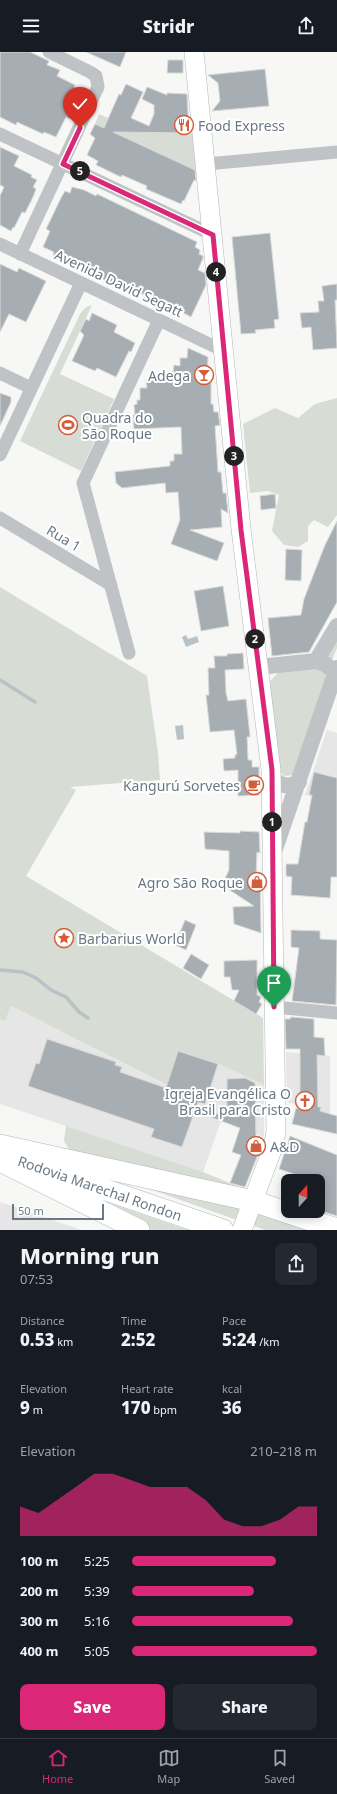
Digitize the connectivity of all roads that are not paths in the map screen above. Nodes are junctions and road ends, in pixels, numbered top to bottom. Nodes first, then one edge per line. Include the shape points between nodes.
1 (49, 52) edge
2 (194, 52) edge
3 (0, 134) edge
4 (337, 152) edge
5 (63, 164) junction
6 (206, 164) junction
7 (213, 235) junction
8 (0, 244) edge
9 (20, 254) junction
10 (81, 283) junction
11 (159, 320) junction
12 (224, 351) junction
13 (0, 373) edge
14 (31, 388) junction
15 (0, 455) edge
16 (0, 518) edge
17 (111, 585) junction
18 (337, 626) edge
19 (129, 653) dead end
20 (316, 661) junction
21 (259, 667) junction
22 (336, 670) edge
23 (272, 777) junction
24 (299, 782) junction
25 (272, 858) junction
26 (274, 1007) junction
27 (337, 1013) edge
28 (0, 1145) edge
29 (0, 1154) edge
30 (0, 1161) edge
31 (251, 1206) junction
32 (337, 1229) edge
33 (139, 1230) edge
34 (223, 1230) edge
35 (242, 1230) edge

1 - 5 street via 90,72 96,76 98,82 96,93
2 - 6 main road
3 - 5 street
4 - 6 street
5 - 7 street
5 - 9 street
6 - 7 main road
7 - 12 main road
8 - 9 street, Avenida David Segatt
9 - 10 street, Avenida David Segatt
10 - 11 street, Avenida David Segatt
10 - 14 street
11 - 12 street, Avenida David Segatt
11 - 17 street via 83,484
12 - 21 main road via 241,530
13 - 14 street
14 - 15 street
16 - 17 street, Rua 1
17 - 19 street
18 - 20 street
20 - 21 street
20 - 22 street
21 - 23 main road
22 - 24 street
23 - 24 street via 284,786
23 - 25 main road
24 - 25 street
25 - 26 main road
26 - 27 street
26 - 31 main road via 276,1136
28 - 31 main road
29 - 34 main road, Rodovia Marechal Rondon
30 - 33 main road
31 - 32 main road
31 - 35 main road

